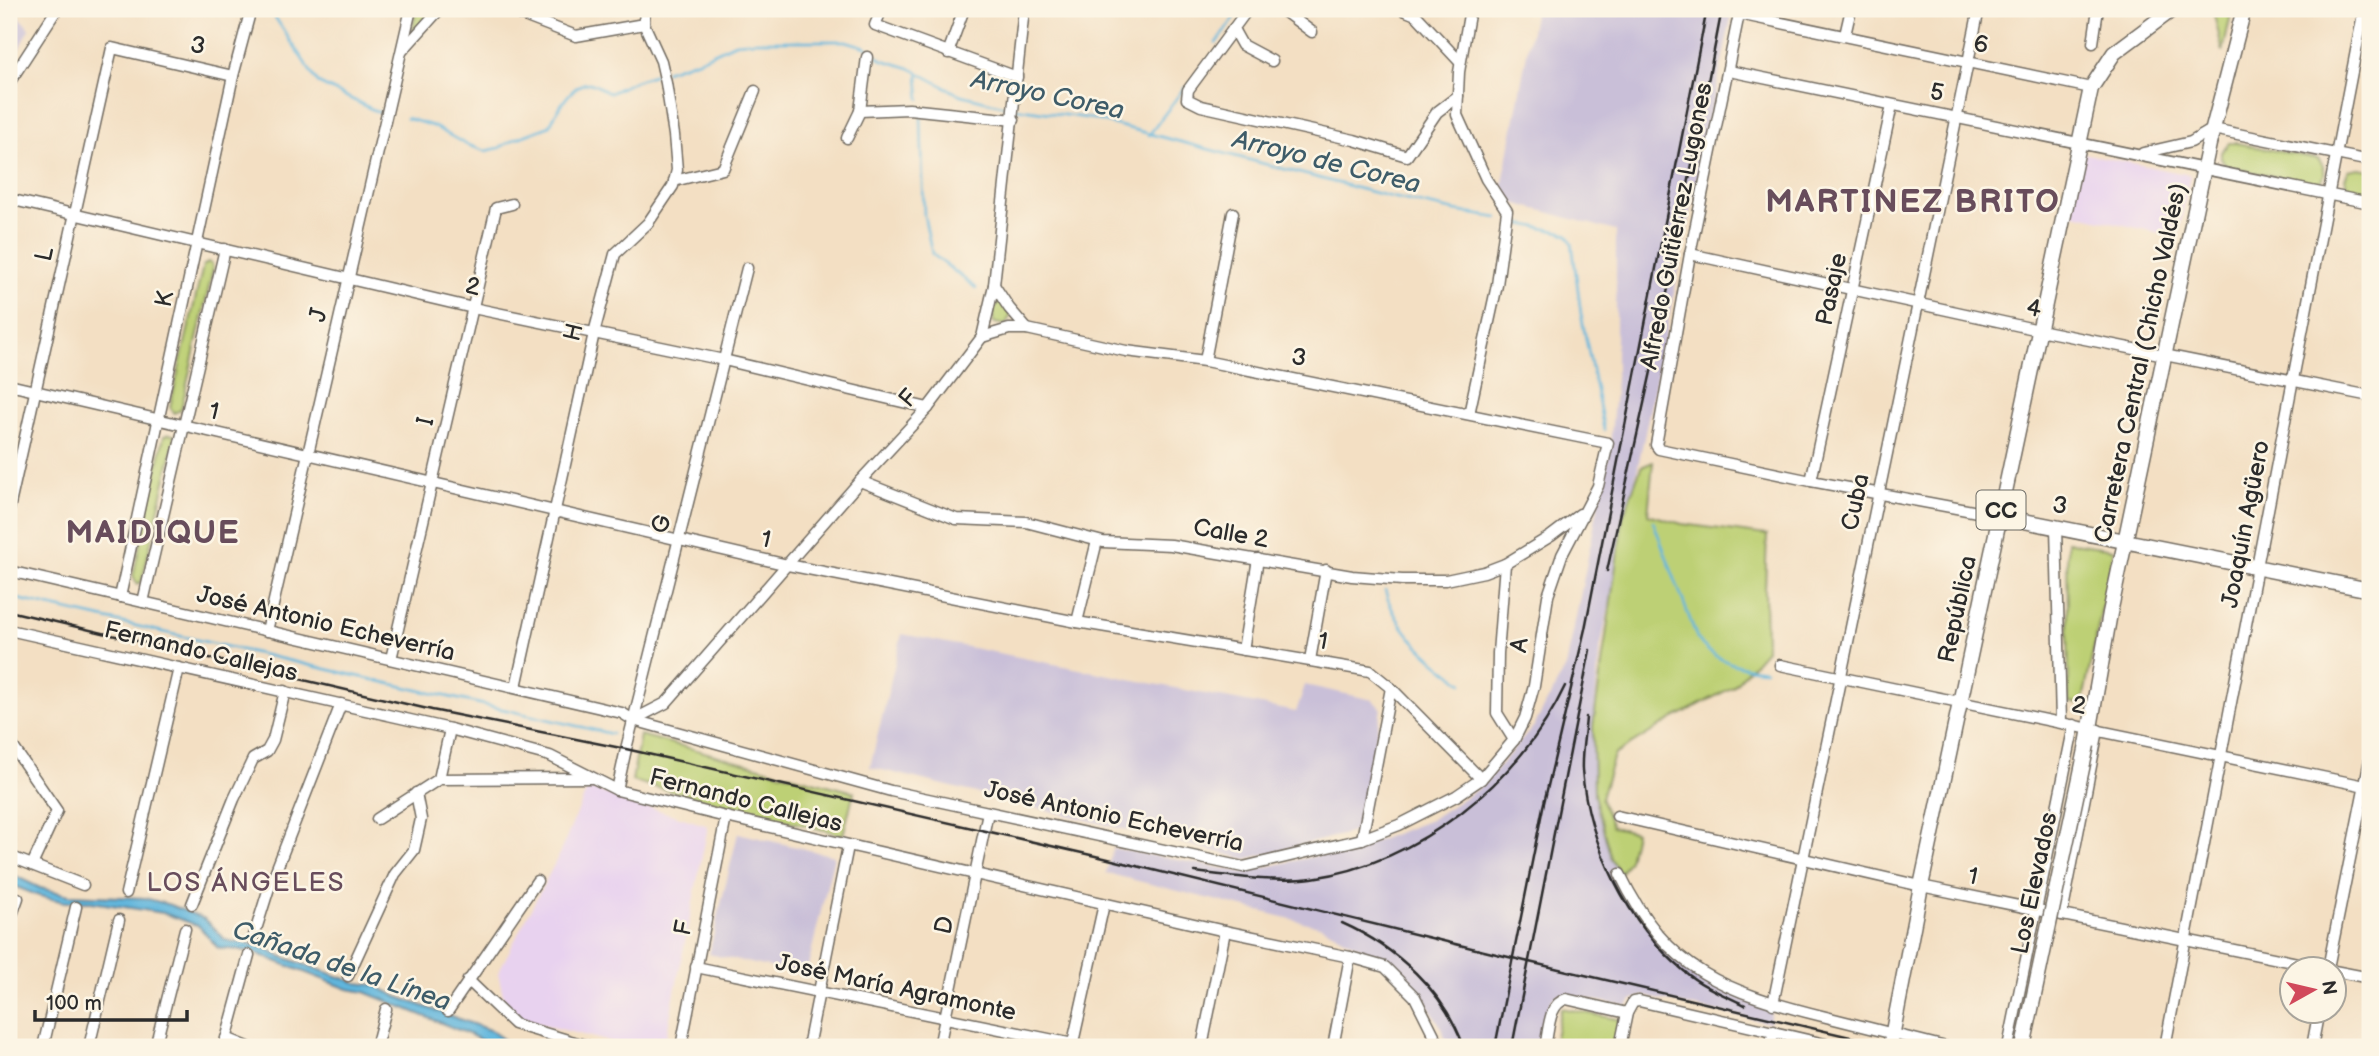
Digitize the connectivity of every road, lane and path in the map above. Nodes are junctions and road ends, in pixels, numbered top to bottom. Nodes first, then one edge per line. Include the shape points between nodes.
1 (57, 9) edge
2 (251, 9) edge
3 (411, 9) edge
4 (440, 9) edge
5 (506, 9) edge
6 (645, 9) edge
7 (882, 9) edge
8 (964, 9) edge
9 (1024, 9) edge
10 (1248, 9) edge
11 (1280, 9) edge
12 (1401, 9) edge
13 (1470, 9) edge
14 (1851, 9) edge
15 (1979, 9) edge
16 (2098, 9) edge
17 (2173, 9) edge
18 (2244, 9) edge
19 (2364, 9) edge
20 (1739, 11) edge
21 (537, 14) edge
22 (644, 24) junction
23 (1233, 29) junction
24 (1312, 32) dead end
25 (1846, 36) junction
26 (2093, 43) dead end
27 (112, 48) joint
28 (400, 53) junction
29 (948, 53) junction
30 (867, 57) dead end
31 (1272, 61) dead end
32 (1460, 62) junction
33 (1968, 63) junction
34 (1729, 71) junction
35 (233, 76) junction
36 (1017, 77) junction
37 (9, 83) edge
38 (2091, 88) junction
39 (755, 91) dead end
40 (1458, 96) junction
41 (1892, 105) junction
42 (860, 111) junction
43 (1957, 117) junction
44 (1014, 120) junction
45 (2213, 129) junction
46 (847, 138) dead end
47 (2078, 142) junction
48 (2137, 154) junction
49 (2336, 154) junction
50 (2370, 161) edge
51 (2204, 169) junction
52 (674, 181) junction
53 (2329, 195) junction
54 (9, 199) edge
55 (2370, 203) edge
56 (512, 204) dead end
57 (1233, 213) dead end
58 (74, 215) junction
59 (198, 242) junction
60 (225, 249) junction
61 (1690, 254) junction
62 (747, 268) dead end
63 (348, 278) junction
64 (994, 285) junction
65 (1852, 290) junction
66 (1918, 304) junction
67 (473, 308) junction
68 (1027, 329) junction
69 (2039, 330) junction
70 (594, 333) junction
71 (982, 337) junction
72 (2166, 356) junction
73 (724, 360) junction
74 (1205, 361) junction
75 (2292, 380) junction
76 (9, 384) edge
77 (35, 391) junction
78 (2370, 396) edge
79 (928, 408) junction
80 (1469, 414) junction
81 (160, 420) junction
82 (185, 426) junction
83 (1608, 443) joint
84 (1659, 450) joint
85 (308, 454) junction
86 (860, 481) junction
87 (1811, 481) junction
88 (432, 482) junction
89 (1878, 494) junction
90 (9, 509) edge
91 (1585, 510) junction
92 (553, 511) junction
93 (1999, 516) junction
94 (2056, 527) junction
95 (678, 541) junction
96 (1097, 541) junction
97 (2125, 541) junction
98 (1258, 559) junction
99 (1504, 564) junction
100 (788, 565) junction
101 (2258, 566) junction
102 (1326, 570) junction
103 (9, 571) edge
104 (2370, 590) edge
105 (120, 597) junction
106 (143, 602) junction
107 (1077, 622) junction
108 (9, 630) edge
109 (267, 631) junction
110 (1244, 650) junction
111 (391, 659) junction
112 (1310, 660) junction
113 (1780, 665) dead end
114 (179, 668) junction
115 (1841, 676) junction
116 (516, 687) junction
117 (1391, 688) junction
118 (285, 691) junction
119 (1960, 702) junction
120 (341, 704) junction
121 (633, 720) junction
122 (2061, 722) junction
123 (2074, 725) junction
124 (450, 729) junction
125 (2094, 729) junction
126 (1514, 740) junction
127 (9, 741) edge
128 (2223, 755) junction
129 (2370, 759) edge
130 (595, 778) junction
131 (439, 779) junction
132 (1480, 779) junction
133 (2368, 787) edge
134 (618, 790) junction
135 (416, 793) junction
136 (988, 812) junction
137 (1617, 816) dead end
138 (726, 817) junction
139 (377, 818) dead end
140 (1362, 839) junction
141 (848, 846) junction
142 (9, 856) edge
143 (1803, 859) junction
144 (33, 865) junction
145 (976, 873) junction
146 (1620, 874) dead end
147 (537, 881) dead end
148 (83, 885) dead end
149 (1922, 886) junction
150 (126, 893) dead end
151 (18, 898) dead end
152 (192, 904) dead end
153 (1104, 904) junction
154 (76, 907) dead end
155 (2036, 910) junction
156 (2062, 915) junction
157 (120, 920) dead end
158 (9, 923) edge
159 (185, 929) dead end
160 (1225, 931) junction
161 (253, 939) dead end
162 (2185, 941) junction
163 (2331, 954) edge
164 (249, 955) dead end
165 (1350, 957) junction
166 (2278, 959) edge
167 (696, 967) junction
168 (2348, 974) edge
169 (348, 976) dead end
170 (2370, 978) edge
171 (468, 980) junction
172 (819, 992) junction
173 (1773, 1004) junction
174 (387, 1009) dead end
175 (448, 1011) dead end
176 (1627, 1013) junction
177 (945, 1018) junction
178 (2316, 1024) edge
179 (1774, 1031) junction
180 (1891, 1041) edge
181 (225, 1043) edge
182 (1073, 1046) edge
183 (43, 1047) edge
184 (89, 1047) edge
185 (155, 1047) edge
186 (248, 1047) edge
187 (376, 1047) edge
188 (592, 1047) edge
189 (681, 1047) edge
190 (808, 1047) edge
191 (939, 1047) edge
192 (1088, 1047) edge
193 (1202, 1047) edge
194 (1333, 1047) edge
195 (1440, 1047) edge
196 (1545, 1047) edge
197 (1620, 1047) edge
198 (1770, 1047) edge
199 (1838, 1047) edge
200 (1946, 1047) edge
201 (2008, 1047) edge
202 (2023, 1047) edge
203 (2165, 1047) edge
204 (2312, 1047) edge

1 - 37 street
2 - 35 street, K
3 - 28 street, J
4 - 28 street
5 - 21 street
6 - 22 street
7 - 29 street via 875,25
8 - 29 street
9 - 36 street, F
10 - 23 street
11 - 24 street
12 - 32 street via 1416,15
13 - 32 street
14 - 25 street
15 - 33 street, Cuba
16 - 26 street
17 - 38 main road, República / CC via 2114,53
18 - 45 main road, Carretera Central (Chicho Valdés)
19 - 49 street, Joaquín Agüero
20 - 25 street, 6
20 - 34 street, Alfredo Guitiérrez Lugones
21 - 22 street via 576,36
22 - 52 street via 666,83 677,170
23 - 31 street via 1242,45
23 - 40 street via 1188,90 1187,99 1408,156 1437,112
25 - 33 street, 6
27 - 35 street, 3
27 - 58 street, L
28 - 63 street, J
29 - 36 street
30 - 42 street
32 - 40 street
33 - 38 street, 6
33 - 43 street, Cuba
34 - 41 street, 5
34 - 61 street, Alfredo Guitiérrez Lugones
35 - 59 street, K
36 - 44 street, F
38 - 47 main road, República / CC
39 - 52 street via 723,169
40 - 80 street via 1457,115 1486,179 1507,211 1497,285
41 - 43 street, 5
41 - 65 street, Pasaje
42 - 44 street via 909,109
42 - 46 street
43 - 47 street, 5
43 - 66 street, Cuba
44 - 64 street, F
45 - 48 street, 5 via 2191,142
45 - 49 street
45 - 51 main road, Carretera Central (Chicho Valdés)
47 - 48 street, 5
47 - 69 main road, República / CC
48 - 51 street, 5
49 - 50 street
49 - 53 street, Joaquín Agüero
51 - 53 street, 5
51 - 72 main road, Carretera Central (Chicho Valdés)
52 - 70 street, H via 648,223 615,254
53 - 55 street, 5
53 - 75 street, Joaquín Agüero
54 - 58 street, 2
56 - 67 street, I via 496,208
57 - 74 street
58 - 59 street, 2
58 - 77 street, L
59 - 60 street, 2
59 - 81 street, K
60 - 63 street, 2
60 - 82 street, K
61 - 65 street, 4
61 - 84 street, Alfredo Guitiérrez Lugones via 1657,430
62 - 73 street, G
63 - 67 street, 2
63 - 85 street, J
64 - 68 street
64 - 71 street, F
65 - 66 street, 4
65 - 87 street, Pasaje
66 - 69 street, 4
66 - 89 street, Cuba
67 - 70 street, 2
67 - 88 street, I
68 - 71 street, 3
68 - 74 street, 3 via 1126,351
69 - 72 street, 4
69 - 93 main road, República / CC
70 - 73 street, 2
70 - 92 street, H
71 - 79 street, F
72 - 75 street, 4
72 - 97 main road, Carretera Central (Chicho Valdés)
73 - 79 street, 2
73 - 95 street, G
74 - 80 street, 3
75 - 78 street, 4
75 - 101 street, Joaquín Agüero
76 - 77 street, 1
77 - 81 street, 1
77 - 90 street, L
79 - 86 street, F
80 - 83 street, 3
81 - 82 street, 1
81 - 105 street, K
82 - 85 street, 1
82 - 106 street, K
83 - 91 street, A via 1598,486
84 - 87 street, 3
85 - 88 street, 1
85 - 109 street, J
86 - 96 street, Calle 2 via 956,519 1026,522
86 - 100 street, F
87 - 89 street, 3
88 - 92 street, 1
88 - 111 street, I
89 - 93 street, 3
89 - 115 street, Cuba
91 - 99 street, Calle 2
91 - 126 street, A via 1548,596 1534,686
92 - 95 street, 1
92 - 116 street, H
93 - 94 main road, 3
93 - 119 main road, República / CC
94 - 97 main road, 3
94 - 122 street
95 - 100 street, 1
95 - 121 street, G
96 - 98 street, Calle 2 via 1171,545
96 - 107 street
97 - 101 main road, 3
97 - 125 main road, Carretera Central (Chicho Valdés)
98 - 102 street, Calle 2
98 - 110 street
99 - 102 street, Calle 2 via 1446,580 1366,578
99 - 126 street via 1497,713
100 - 107 street, 1
100 - 121 street, F via 666,703
101 - 104 main road, 3
101 - 128 street, Joaquín Agüero
102 - 112 street
103 - 105 street, José Antonio Echeverría
105 - 106 street, José Antonio Echeverría
106 - 109 street, José Antonio Echeverría
107 - 110 street, 1
108 - 114 street, Fernando Callejas
109 - 111 street, José Antonio Echeverría
110 - 112 street, 1
111 - 116 street, José Antonio Echeverría
112 - 117 street, 1 via 1370,671
113 - 115 street, 2
114 - 118 street, Fernando Callejas
114 - 150 street
115 - 119 street, 2
115 - 143 street, Cuba
116 - 121 street, José Antonio Echeverría via 622,713
117 - 132 street, 1
117 - 140 street
118 - 120 street, Fernando Callejas
118 - 152 street via 273,740 267,751 253,759
119 - 122 street, 2
119 - 149 main road, República / CC
120 - 124 street, Fernando Callejas
120 - 161 street
121 - 134 street, G
121 - 136 street, José Antonio Echeverría via 891,791
122 - 123 street, 2
123 - 125 street, 2
123 - 155 street
124 - 130 street, Fernando Callejas via 550,756
124 - 131 street
125 - 128 street, 2
125 - 156 street
125 - 202 main road, Los Elevados, bridge
126 - 132 street, A
127 - 144 street via 57,811
128 - 133 street, 2
128 - 162 street, Joaquín Agüero
129 - 133 street
130 - 131 street
130 - 134 street, Fernando Callejas
131 - 135 street
132 - 140 street, José Antonio Echeverría via 1428,812
133 - 163 street
134 - 138 street, Fernando Callejas
135 - 139 street
135 - 169 street via 421,819 414,850 395,874
136 - 140 street, José Antonio Echeverría via 1242,867
136 - 145 street, D
137 - 143 street, 1
138 - 141 street, Fernando Callejas
138 - 167 street, F
141 - 145 street, Fernando Callejas
141 - 172 street
142 - 144 street
143 - 149 street, 1
143 - 173 street, Cuba
144 - 148 street
145 - 153 street, Fernando Callejas
145 - 177 street, D
146 - 173 street via 1663,942 1718,983
147 - 171 street
149 - 155 street, 1
149 - 180 main road, República / CC
151 - 158 street
153 - 160 street, Fernando Callejas
153 - 182 street
154 - 183 street
155 - 156 street, 1
155 - 201 street
156 - 162 street, 1
157 - 184 street
159 - 185 street
160 - 165 street, Fernando Callejas
160 - 193 street
162 - 166 street, 1
162 - 203 street, Joaquín Agüero
164 - 181 street
165 - 194 street
165 - 195 street, Fernando Callejas via 1385,967 1415,997
167 - 172 street, José María Agramonte
167 - 189 street, F
168 - 170 street
171 - 175 street
171 - 188 street via 514,1024
172 - 177 street, José María Agramonte
172 - 190 street
173 - 180 street
174 - 187 street
176 - 179 street via 1633,1002 1639,1001
176 - 196 street via 1560,1000 1553,1007
176 - 197 street
177 - 182 street, José María Agramonte
177 - 191 street, D
178 - 204 street
179 - 198 street
179 - 199 street
180 - 200 street
181 - 186 street
182 - 192 street, José María Agramonte

